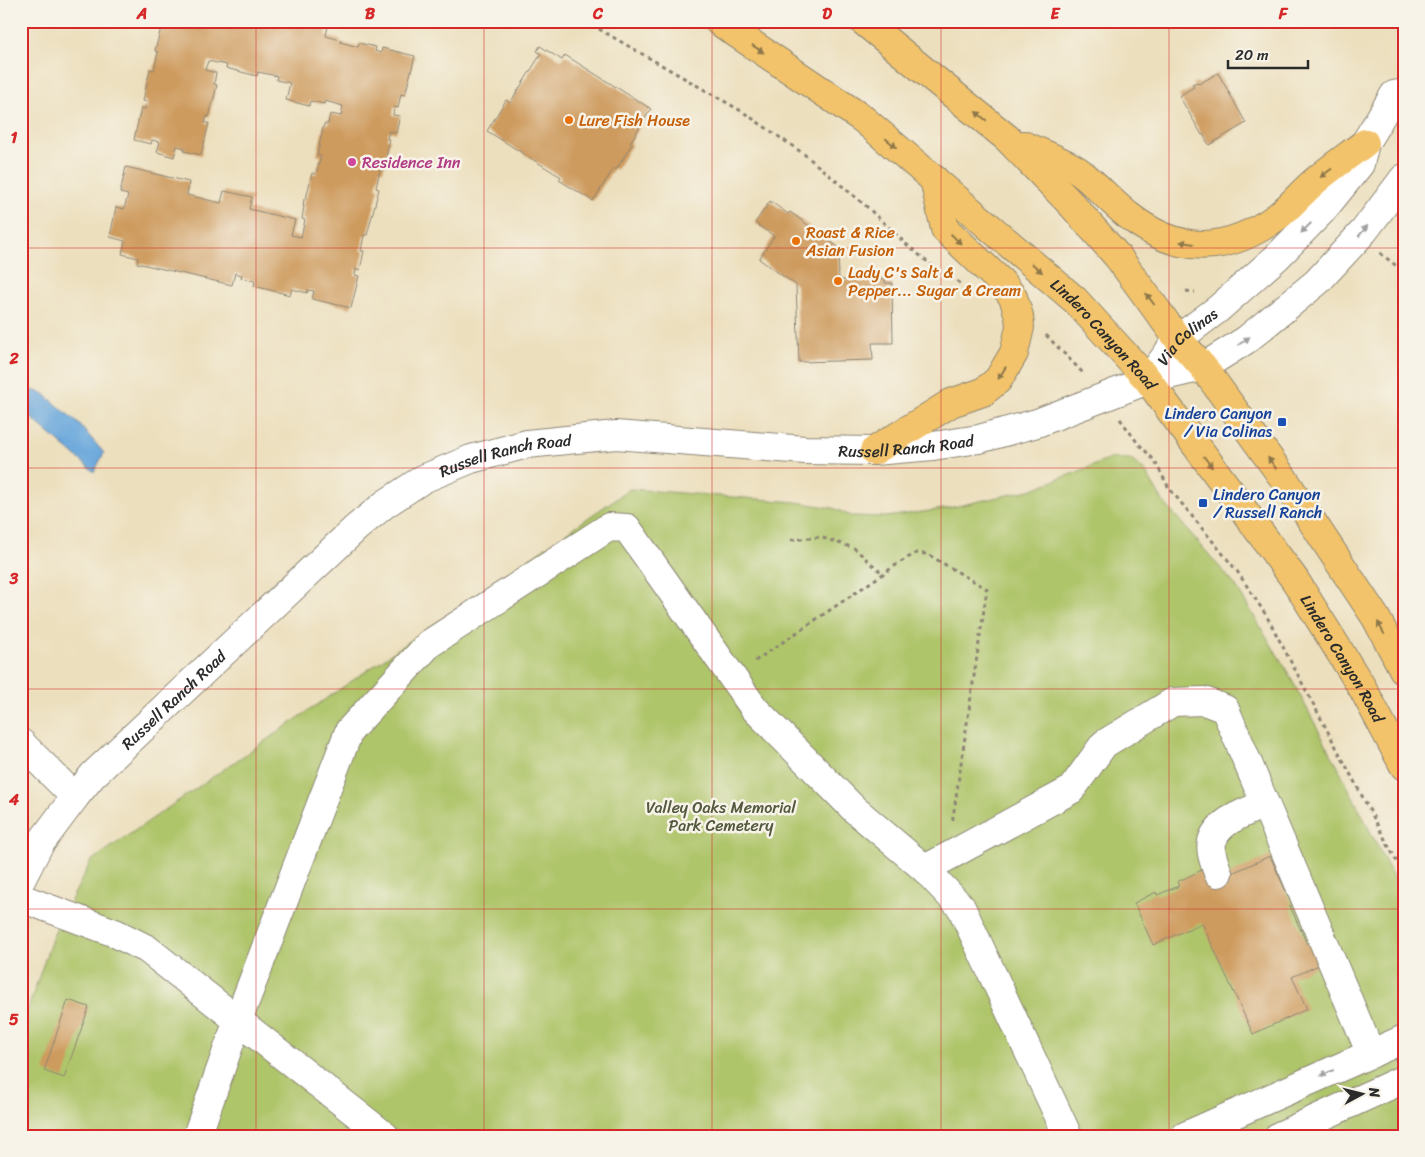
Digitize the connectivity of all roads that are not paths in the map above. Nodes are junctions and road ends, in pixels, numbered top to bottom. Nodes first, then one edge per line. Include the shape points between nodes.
1 (718, 21) edge
2 (863, 21) edge
3 (1404, 93) edge
4 (1007, 138) junction
5 (1365, 143) junction
6 (1404, 178) edge
7 (934, 179) junction
8 (1178, 339) junction
9 (1203, 367) junction
10 (1148, 380) junction
11 (874, 451) junction
12 (1404, 671) edge
13 (21, 742) edge
14 (1404, 766) edge
15 (75, 796) junction
16 (1265, 804) junction
17 (936, 863) junction
18 (1218, 873) dead end
19 (21, 880) edge
20 (21, 898) edge
21 (238, 1020) junction
22 (1404, 1039) edge
23 (1372, 1054) junction
24 (1404, 1079) edge
25 (197, 1136) edge
26 (385, 1136) edge
27 (1068, 1136) edge
28 (1185, 1136) edge
29 (1279, 1136) edge

1 -> 7 main road, Lindero Canyon Road via 863,119
4 -> 2 main road
3 - 5 street, Via Colinas via 1394,95
5 -> 4 main road via 1314,182 1279,215 1229,242 1212,245 1184,243 1158,236 1128,216 1079,171
8 -> 4 main road via 1118,258 1072,204
5 -> 8 street, Via Colinas via 1360,164 1322,211 1277,257
9 -> 6 street, Via Colinas via 1246,340 1317,282 1364,231
7 -> 10 main road, Lindero Canyon Road via 1074,300
7 -> 11 main road via 945,229 1002,283 1012,297 1020,328 1014,353 998,380 983,392 951,403
8 - 9 main road
8 - 10 street, Via Colinas
9 - 10 street, Via Colinas
12 -> 9 main road via 1376,618 1284,479
10 - 11 street, Russell Ranch Road via 1037,423 979,439
10 -> 14 main road, Lindero Canyon Road via 1296,580 1363,690
11 - 15 street, Russell Ranch Road via 805,450 616,435 526,444 471,460 423,480 385,504 356,528
13 - 15 street
15 - 19 street, Russell Ranch Road via 39,845
16 - 17 street via 1225,709 1204,700 1173,702 1104,744 1071,790
16 - 18 street via 1226,821 1214,837 1211,852
16 - 23 street
17 - 21 street via 854,809 754,708 628,528 609,527 429,644 349,731
17 - 27 street via 961,908
20 - 21 street via 115,933 147,950
21 - 25 street
21 - 26 street
22 - 23 street
23 -> 28 street
24 - 29 street

